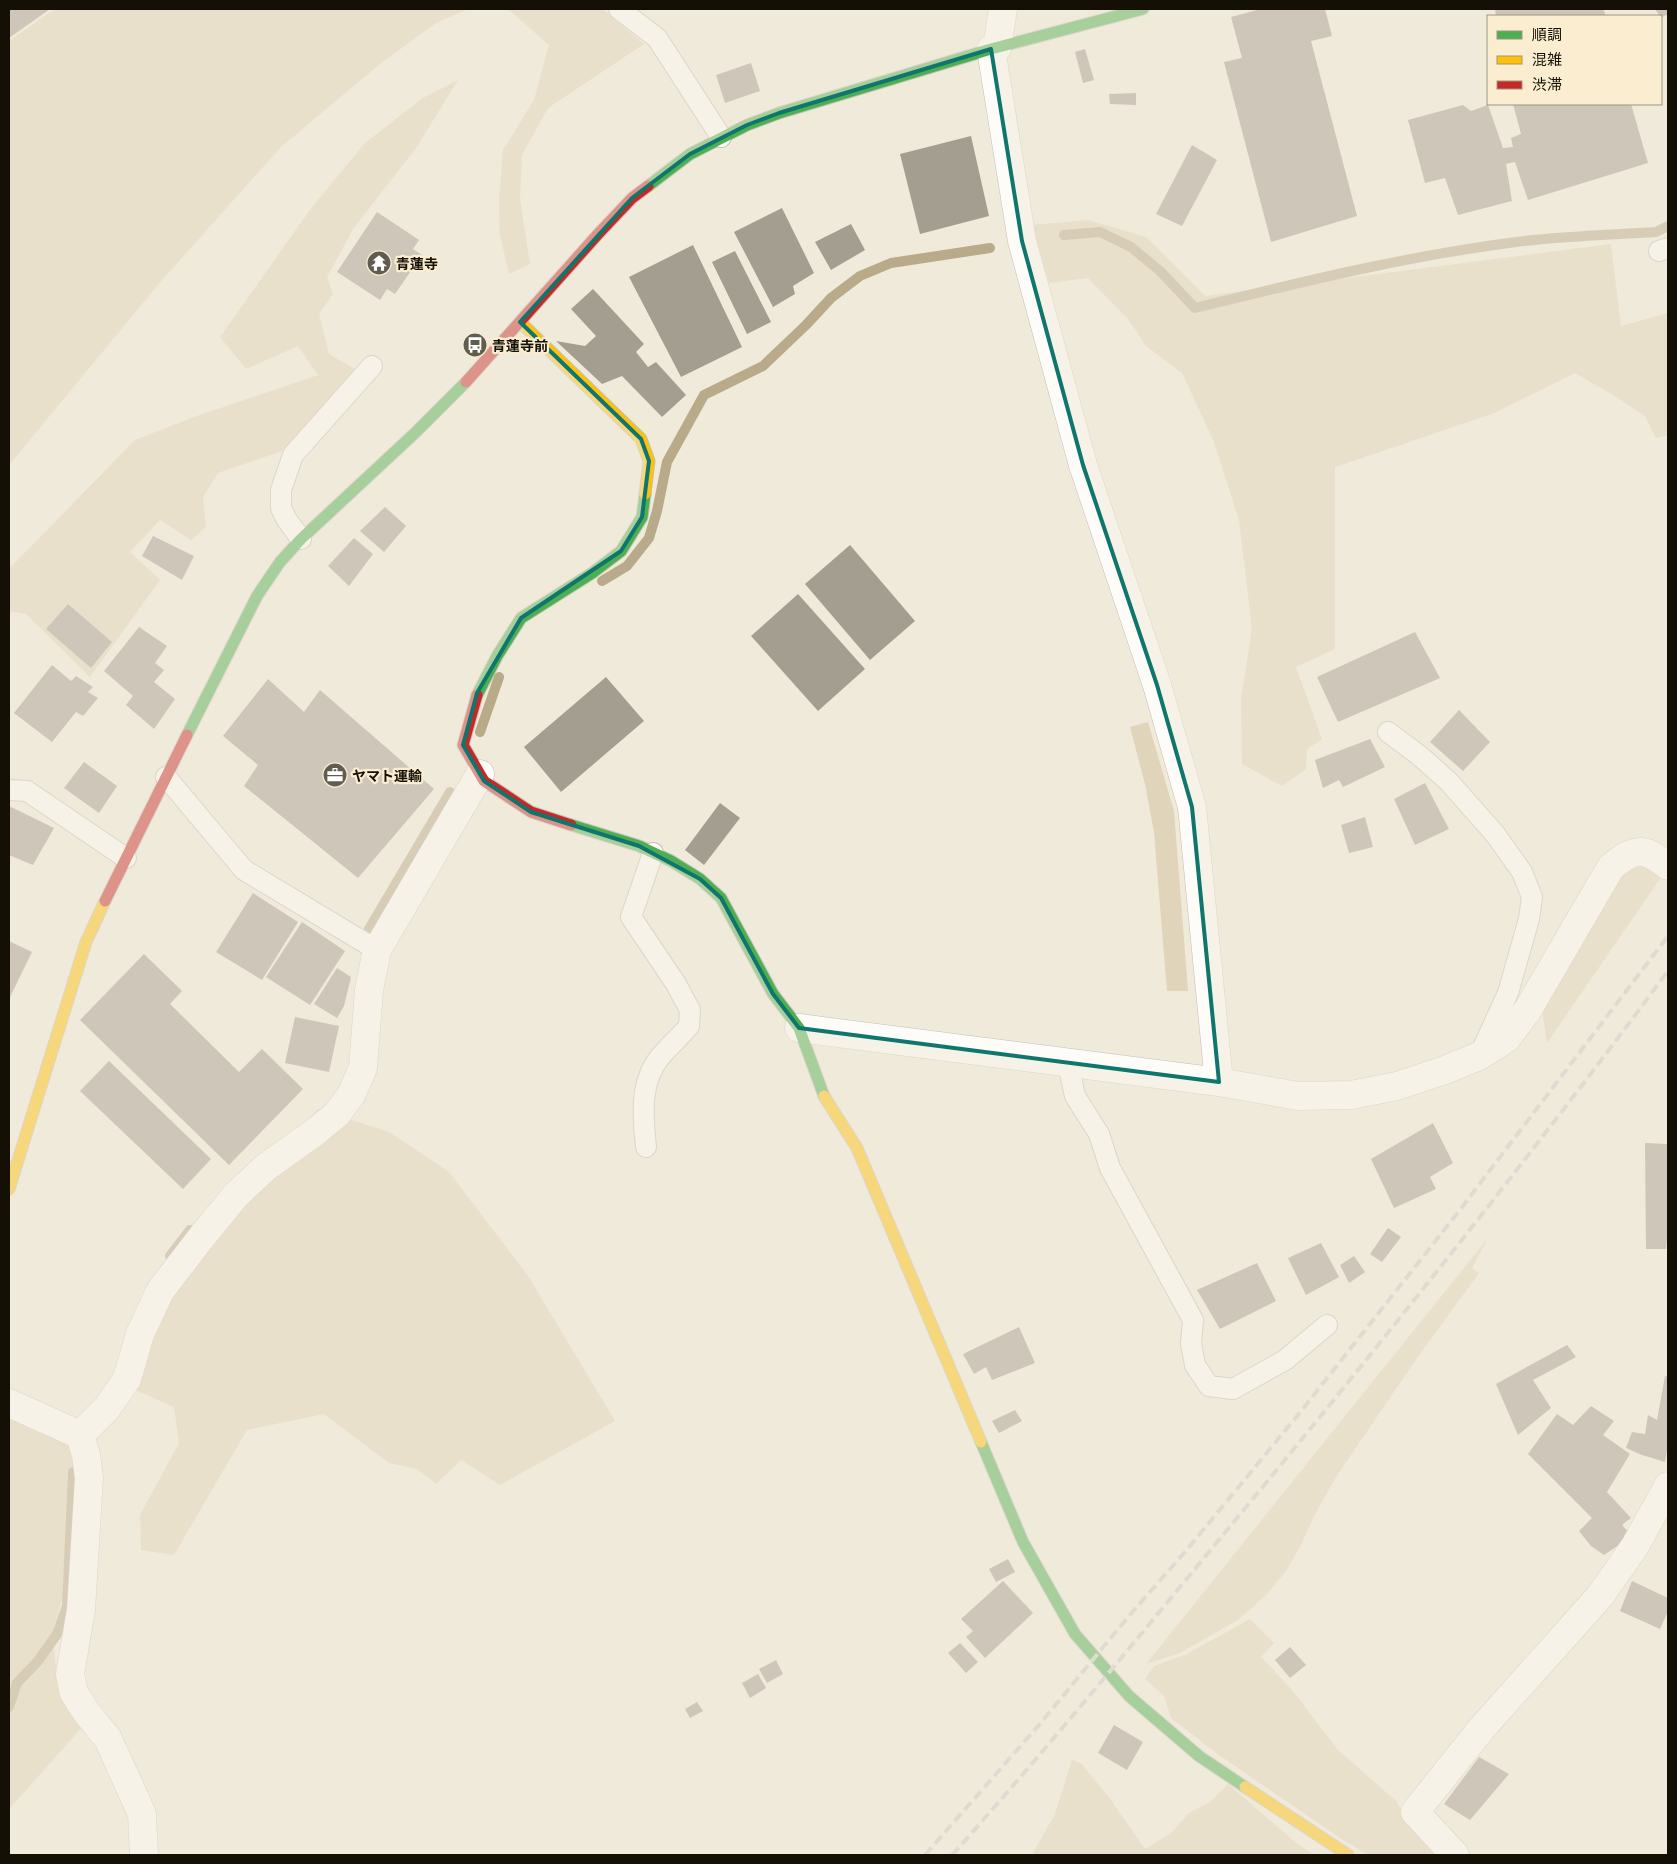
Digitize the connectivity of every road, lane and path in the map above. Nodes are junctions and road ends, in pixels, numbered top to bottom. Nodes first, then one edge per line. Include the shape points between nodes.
1 (620, 9) edge
2 (1003, 9) edge
3 (1143, 9) edge
4 (994, 49) junction
5 (721, 137) junction
6 (520, 322) junction
7 (372, 366) dead end
8 (301, 539) junction
9 (1388, 732) dead end
10 (480, 774) junction
11 (166, 777) junction
12 (9, 790) edge
13 (653, 853) junction
14 (126, 858) junction
15 (1660, 860) edge
16 (377, 950) junction
17 (799, 1028) junction
18 (1479, 1056) junction
19 (1068, 1063) junction
20 (1219, 1082) junction
21 (646, 1147) dead end
22 (9, 1189) edge
23 (1327, 1325) dead end
24 (9, 1403) edge
25 (80, 1435) junction
26 (1668, 1486) edge
27 (144, 1855) edge
28 (1348, 1855) edge
29 (1455, 1855) edge

1 - 5 lane via 658,38
2 - 4 street
3 - 4 street
4 - 5 street via 779,114
4 - 20 street via 1022,241 1083,465 1157,685 1192,807
5 - 6 street via 690,154 632,198
6 - 8 street via 416,432
6 - 10 street via 641,439 649,460 642,517 621,551 521,618 477,692 463,745
7 - 8 lane via 293,455 281,490 281,508
8 - 11 street via 280,562 257,596
9 - 18 lane via 1449,782 1495,834 1522,872 1532,897 1508,993
10 - 13 street via 484,781 531,812
10 - 16 street
11 - 14 street
11 - 16 lane via 244,870
12 - 14 lane via 26,791
13 - 17 street via 700,879 721,898 773,994
13 - 21 lane via 631,917 690,1010 689,1026 659,1058 647,1080 643,1112
14 - 22 street via 86,942
15 - 18 street via 1635,851 1611,867 1527,1011 1506,1039
16 - 25 street via 363,1068 351,1095 337,1114 266,1167 236,1195 204,1234 160,1291 140,1334 127,1379 107,1408
17 - 19 street
17 - 28 street via 826,1100 857,1148 1023,1542 1075,1634 1129,1696 1199,1756
18 - 20 street via 1397,1086 1351,1095 1298,1096
19 - 20 street
19 - 23 lane via 1075,1096 1099,1134 1110,1168 1193,1320 1191,1343 1195,1366 1209,1386 1232,1389 1286,1360
24 - 25 street
25 - 27 street via 89,1478 81,1610 70,1674 74,1693 108,1738 142,1814
26 - 29 street via 1635,1546 1600,1596 1482,1728 1415,1812

